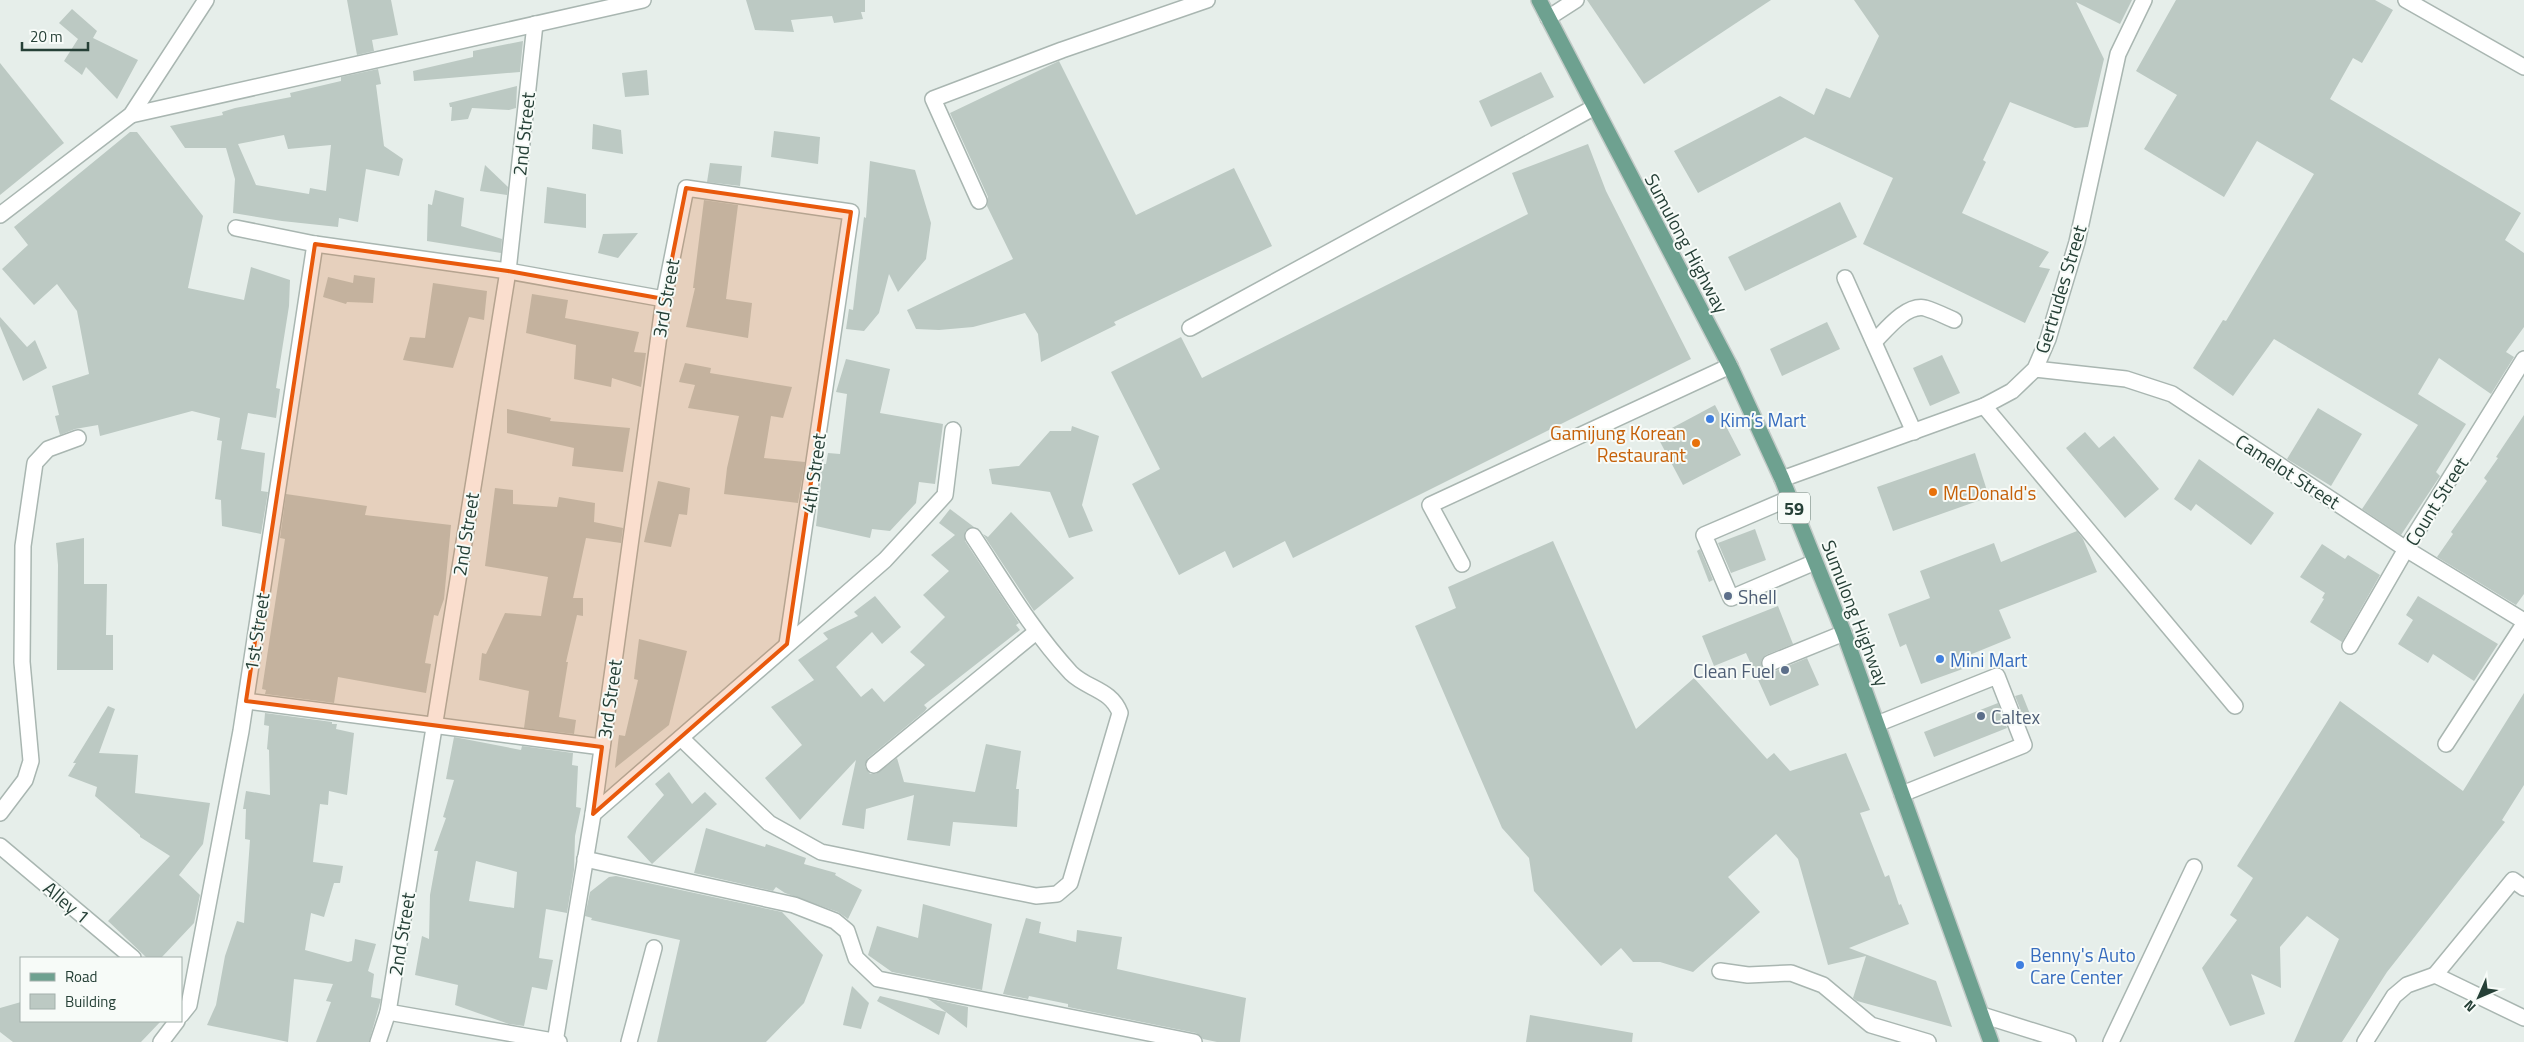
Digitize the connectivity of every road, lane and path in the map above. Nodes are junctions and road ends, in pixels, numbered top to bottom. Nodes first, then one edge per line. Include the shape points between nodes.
1 (206, 0) edge
2 (643, 0) edge
3 (1206, 0) edge
4 (1539, 0) edge
5 (1576, 0) edge
6 (2144, 0) edge
7 (2406, 0) edge
8 (1548, 18) junction
9 (535, 24) junction
10 (2524, 67) edge
11 (1594, 108) junction
12 (131, 115) junction
13 (686, 188) joint
14 (979, 201) dead end
15 (0, 215) edge
16 (236, 228) dead end
17 (315, 244) junction
18 (508, 270) junction
19 (1844, 278) dead end
20 (664, 299) junction
21 (1954, 320) dead end
22 (1190, 328) dead end
23 (1874, 342) junction
24 (2524, 358) edge
25 (1730, 366) junction
26 (2035, 369) junction
27 (1984, 406) junction
28 (953, 430) dead end
29 (1914, 432) junction
30 (78, 438) dead end
31 (1782, 479) junction
32 (1790, 498) junction
33 (972, 536) dead end
34 (2406, 549) junction
35 (1815, 562) junction
36 (1462, 564) dead end
37 (2524, 622) edge
38 (1036, 632) junction
39 (1844, 634) junction
40 (787, 644) junction
41 (2350, 646) dead end
42 (1770, 663) dead end
43 (246, 701) junction
44 (2235, 706) dead end
45 (1877, 724) junction
46 (434, 727) junction
47 (681, 738) junction
48 (2446, 744) dead end
49 (602, 747) junction
50 (874, 765) dead end
51 (1902, 794) junction
52 (0, 813) edge
53 (593, 814) junction
54 (0, 846) edge
55 (585, 859) junction
56 (2194, 867) dead end
57 (2524, 888) edge
58 (654, 948) dead end
59 (132, 957) edge
60 (1720, 971) dead end
61 (2435, 975) junction
62 (184, 1006) edge
63 (388, 1012) junction
64 (1982, 1015) junction
65 (2524, 1018) edge
66 (176, 1022) edge
67 (161, 1042) edge
68 (378, 1042) edge
69 (555, 1042) edge
70 (559, 1042) edge
71 (629, 1042) edge
72 (1194, 1042) edge
73 (1928, 1042) edge
74 (1991, 1042) edge
75 (2068, 1042) edge
76 (2111, 1042) edge
77 (2365, 1042) edge

1 - 12 street
2 - 9 street
3 - 14 street via 933,99
4 - 8 main road, Sumulong Highway / 59
5 - 8 street
6 - 26 street, Gertrudes Street via 2118,54 2076,242 2048,339
7 - 10 street
8 - 11 main road, Sumulong Highway / 59
9 - 12 street
9 - 18 street, 2nd Street
11 - 22 street
11 - 25 main road, Sumulong Highway / 59
12 - 15 street
13 - 20 street, 3rd Street
13 - 40 street, 4th Street via 851,212
16 - 17 street
17 - 18 street
17 - 43 street, 1st Street
18 - 20 street
18 - 46 street, 2nd Street
19 - 23 street
20 - 49 street, 3rd Street
21 - 23 street via 1923,308 1913,310
23 - 29 street
24 - 34 street, Count Street
25 - 31 main road, Sumulong Highway / 59
25 - 36 street via 1430,505
26 - 27 street, Gertrudes Street via 2012,391
26 - 34 street, Camelot Street via 2126,379 2172,394
27 - 29 street, Gertrudes Street
27 - 44 street
28 - 40 street via 945,496 872,573
29 - 31 street, Gertrudes Street
30 - 52 street via 48,449 35,463 22,546 22,662 31,761 25,780
31 - 32 main road, Sumulong Highway / 59
32 - 35 main road, Sumulong Highway / 59
32 - 35 street via 1704,535 1731,598
33 - 38 street
34 - 37 street, Camelot Street
34 - 41 street, Count Street
35 - 39 main road, Sumulong Highway / 59
37 - 48 street
38 - 47 street via 1073,674 1116,701 1120,713 1070,883 1057,894 1036,896 821,852 770,823
38 - 50 street
39 - 42 street
39 - 45 main road, Sumulong Highway / 59
40 - 47 street
43 - 46 street
43 - 62 street, 1st Street
45 - 51 main road, Sumulong Highway / 59
45 - 51 street via 1997,676 2024,745
46 - 49 street
46 - 63 street, 2nd Street
47 - 53 street
49 - 53 street, 3rd Street
51 - 64 main road, Sumulong Highway / 59
53 - 55 street, 3rd Street
54 - 59 street, Alley 1
55 - 69 street, 3rd Street
55 - 72 street via 794,905 835,921 848,931 856,958 878,979
56 - 76 street
57 - 61 street via 2513,880
58 - 71 street
60 - 73 street via 1748,975 1791,973 1823,985 1871,1025
61 - 65 street
61 - 77 street via 2407,985 2394,996
63 - 68 street, 2nd Street
63 - 69 street
64 - 74 main road, Sumulong Highway / 59
64 - 75 street
66 - 67 street
69 - 70 street

